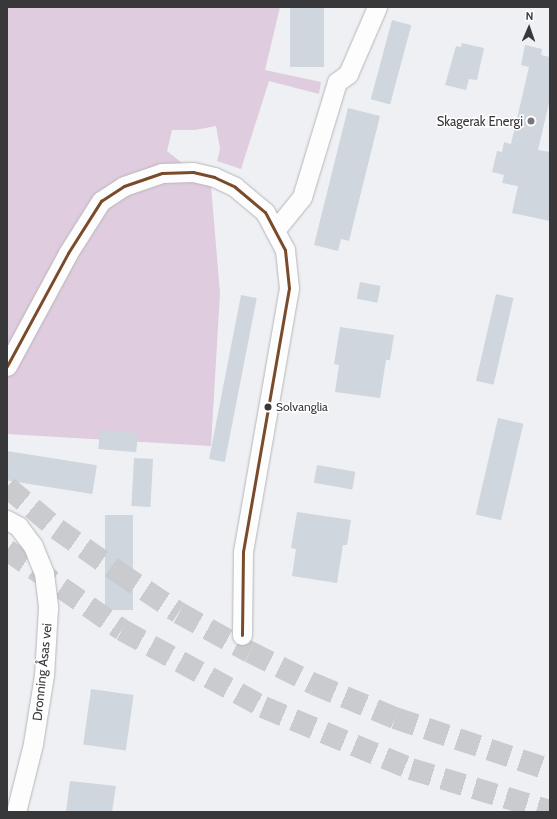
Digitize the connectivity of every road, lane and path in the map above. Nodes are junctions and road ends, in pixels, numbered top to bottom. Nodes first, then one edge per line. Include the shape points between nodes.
1 (377, 7) edge
2 (276, 228) junction
3 (7, 366) edge
4 (7, 520) edge
5 (242, 635) dead end
6 (16, 812) edge

1 - 2 street via 348,74 338,82 302,197
2 - 3 street via 265,212 248,196 214,177 193,172 162,173 124,186 101,201 68,253
2 - 5 street via 285,250 289,288 243,552
4 - 6 street, Dronning Åsas vei via 18,526 33,546 44,572 48,608 44,668 33,744

